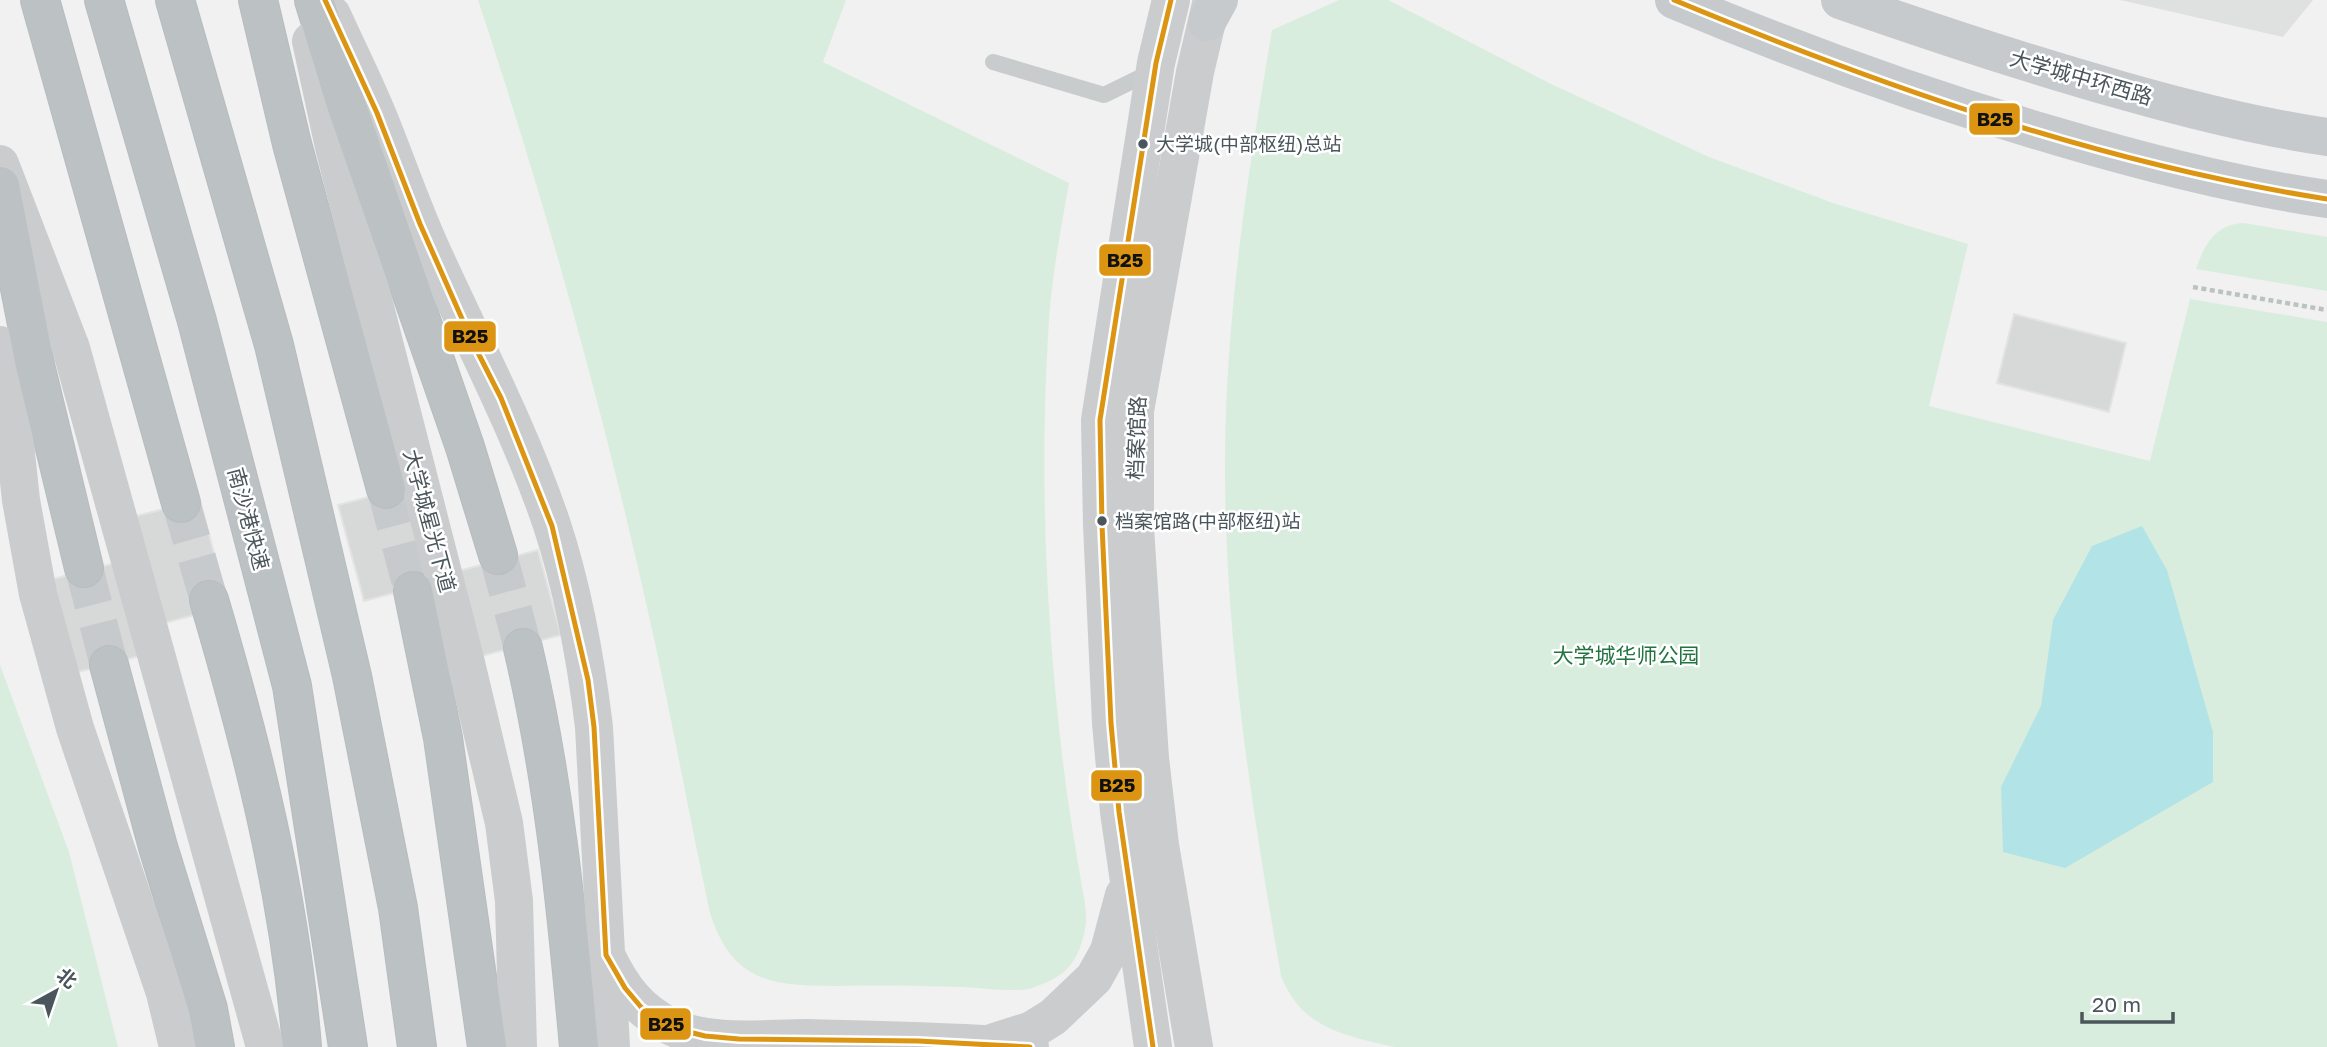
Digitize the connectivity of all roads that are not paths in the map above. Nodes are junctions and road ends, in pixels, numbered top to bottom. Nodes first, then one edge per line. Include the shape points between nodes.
1 (40, 0) edge
2 (104, 0) edge
3 (175, 0) edge
4 (258, 0) edge
5 (302, 0) edge
6 (314, 0) edge
7 (325, 0) edge
8 (1171, 0) edge
9 (1674, 0) edge
10 (1840, 0) edge
11 (1213, 7) edge
12 (993, 62) dead end
13 (1155, 70) junction
14 (2327, 137) edge
15 (0, 164) edge
16 (0, 186) edge
17 (2327, 199) edge
18 (0, 345) edge
19 (386, 489) tunnel mouth
20 (181, 503) tunnel mouth
21 (498, 555) tunnel mouth
22 (84, 568) tunnel mouth
23 (413, 592) tunnel mouth
24 (209, 600) tunnel mouth
25 (523, 648) tunnel mouth
26 (109, 665) tunnel mouth
27 (1128, 873) junction
28 (606, 956) junction
29 (176, 1043) edge
30 (990, 1044) junction
31 (215, 1047) edge
32 (265, 1047) edge
33 (302, 1047) edge
34 (348, 1047) edge
35 (417, 1047) edge
36 (487, 1047) edge
37 (518, 1047) edge
38 (579, 1047) edge
39 (611, 1047) edge
40 (1030, 1047) edge
41 (1153, 1047) edge
42 (1194, 1047) edge

1 - 20 highway
2 - 34 highway, 南沙港快速 via 197,321 292,686
3 - 35 highway via 274,345 349,663 398,908
4 - 19 highway via 292,144
5 - 37 main road, 大学城星光下道 via 334,147 504,823 514,901
6 - 21 highway
7 - 28 main road via 377,113 425,237 501,398 552,526 588,680 594,727
8 - 13 main road, 档案馆路
9 - 17 main road via 1804,53 2004,121 2179,170
10 - 14 main road, 大学城中环西路 via 2100,84 2194,110
11 - 42 main road, 档案馆路 via 1195,72 1135,411 1135,528 1150,758
12 - 13 lane via 1104,95
13 - 27 main road, 档案馆路 via 1100,420 1111,723
15 - 32 main road via 71,348
16 - 22 highway via 35,365
18 - 29 main road via 38,594 75,728 165,993
23 - 36 highway via 443,738
24 - 33 highway via 271,841 289,931
25 - 38 highway via 556,828
26 - 31 highway
27 - 30 main road via 1110,951 1094,978 1053,1017 1032,1030
27 - 41 main road, 档案馆路
28 - 30 main road via 631,998 672,1027 696,1034
28 - 39 main road
30 - 40 main road

